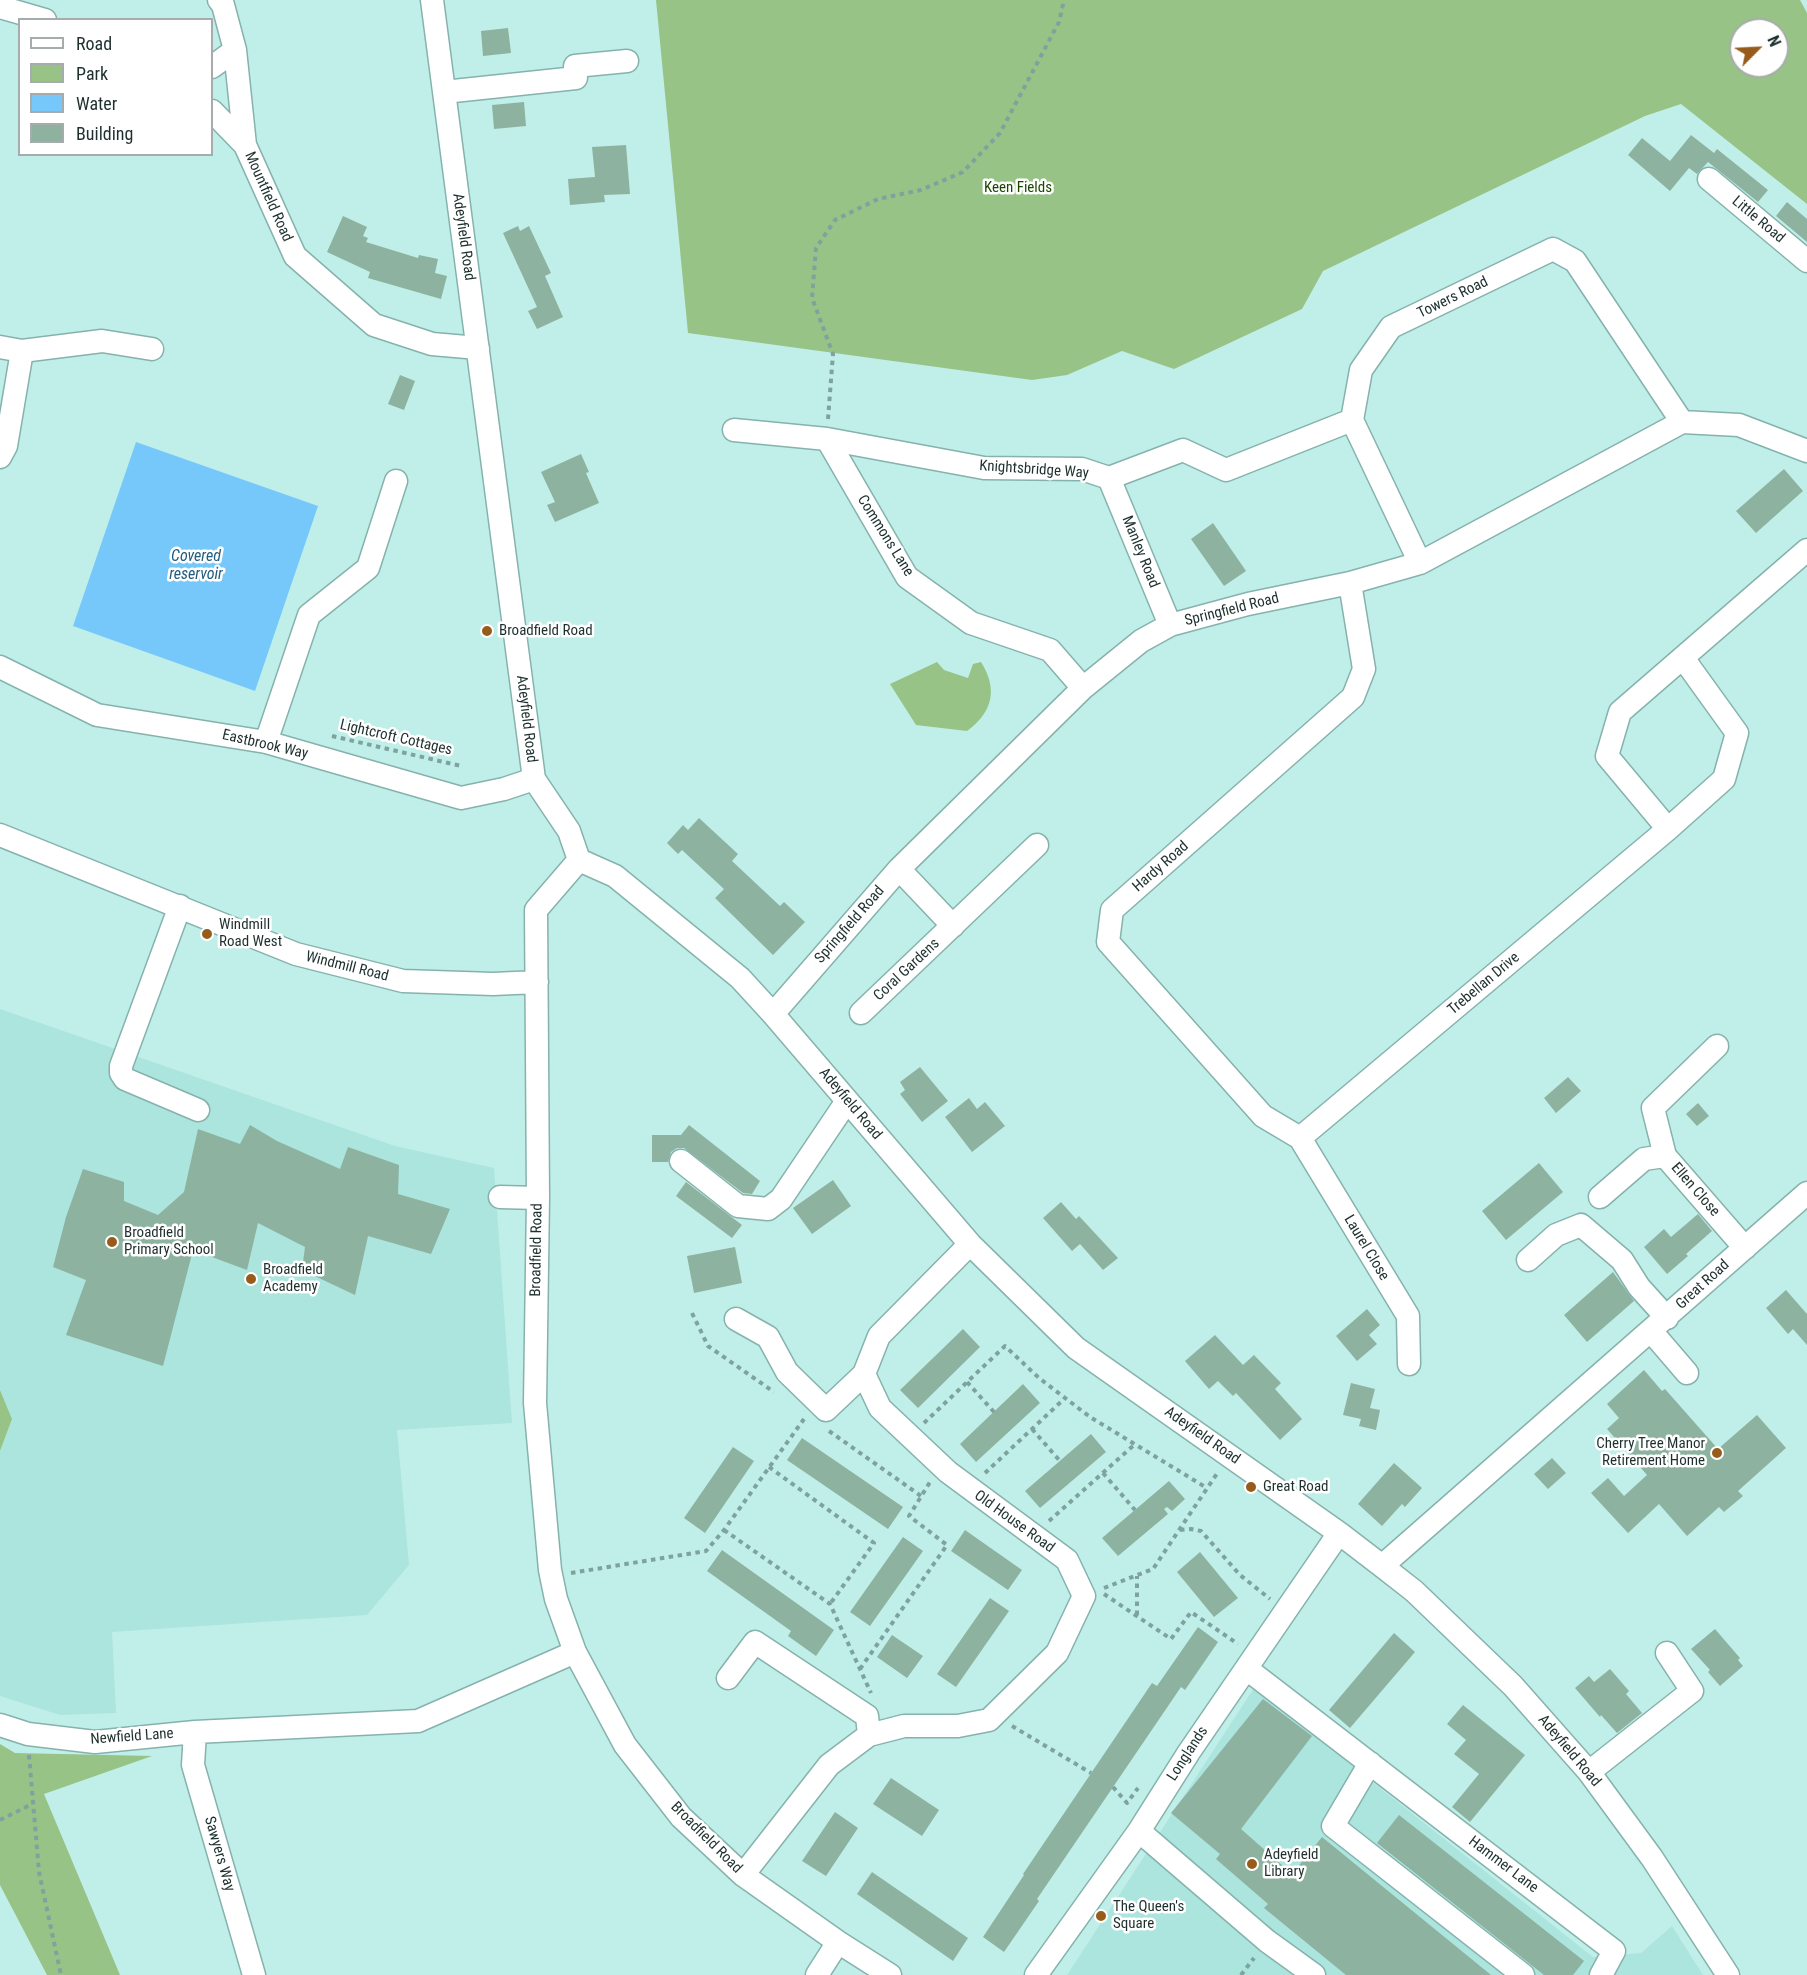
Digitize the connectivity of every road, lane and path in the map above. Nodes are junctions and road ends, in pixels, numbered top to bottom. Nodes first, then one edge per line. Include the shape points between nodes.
1 (219, 0) edge
2 (432, 0) edge
3 (1064, 0) edge
4 (0, 7) edge
5 (38, 18) edge
6 (235, 51) junction
7 (627, 61) dead end
8 (213, 67) edge
9 (444, 92) junction
10 (213, 112) edge
11 (245, 145) junction
12 (1708, 179) dead end
13 (1807, 261) edge
14 (478, 348) junction
15 (11, 349) edge
16 (152, 349) dead end
17 (1352, 420) junction
18 (1682, 422) junction
19 (734, 430) dead end
20 (827, 439) junction
21 (1807, 451) edge
22 (0, 458) edge
23 (1109, 478) junction
24 (396, 481) dead end
25 (1807, 550) edge
26 (1420, 563) junction
27 (1350, 583) junction
28 (1170, 625) junction
29 (1683, 658) junction
30 (0, 667) edge
31 (1083, 688) junction
32 (325, 735) dead end
33 (266, 742) junction
34 (461, 766) dead end
35 (534, 779) junction
36 (1668, 829) junction
37 (0, 835) edge
38 (1037, 844) dead end
39 (579, 860) junction
40 (899, 869) junction
41 (180, 906) junction
42 (953, 926) junction
43 (537, 982) junction
44 (861, 1013) dead end
45 (773, 1014) junction
46 (1717, 1046) dead end
47 (847, 1101) junction
48 (198, 1110) dead end
49 (1300, 1138) junction
50 (1665, 1156) junction
51 (681, 1161) dead end
52 (1807, 1193) edge
53 (500, 1197) dead end
54 (1600, 1197) dead end
55 (538, 1198) junction
56 (970, 1245) junction
57 (1745, 1248) junction
58 (1528, 1260) dead end
59 (692, 1313) dead end
60 (736, 1319) dead end
61 (1659, 1324) junction
62 (1409, 1364) dead end
63 (1687, 1373) dead end
64 (864, 1374) junction
65 (967, 1382) junction
66 (780, 1396) dead end
67 (1064, 1399) junction
68 (817, 1401) junction
69 (994, 1412) dead end
70 (826, 1428) dead end
71 (1032, 1429) junction
72 (910, 1436) junction
73 (1134, 1445) junction
74 (1229, 1455) junction
75 (1060, 1461) dead end
76 (769, 1467) junction
77 (1103, 1473) junction
78 (934, 1476) dead end
79 (969, 1488) junction
80 (1207, 1488) junction
81 (921, 1496) junction
82 (1135, 1510) dead end
83 (724, 1530) junction
84 (1179, 1530) junction
85 (1339, 1533) junction
86 (1033, 1535) junction
87 (1382, 1566) junction
88 (552, 1576) junction
89 (1137, 1576) junction
90 (830, 1604) junction
91 (1286, 1611) junction
92 (1137, 1616) junction
93 (574, 1652) junction
94 (1667, 1653) dead end
95 (1251, 1662) junction
96 (860, 1670) junction
97 (728, 1678) dead end
98 (874, 1700) dead end
99 (998, 1711) junction
100 (0, 1725) edge
101 (195, 1732) junction
102 (28, 1734) junction
103 (869, 1735) junction
104 (0, 1745) edge
105 (1370, 1763) junction
106 (1588, 1772) junction
107 (1091, 1773) dead end
108 (32, 1804) junction
109 (0, 1820) edge
110 (1139, 1831) junction
111 (743, 1875) junction
112 (838, 1942) junction
113 (61, 1975) edge
114 (254, 1975) edge
115 (817, 1975) edge
116 (890, 1975) edge
117 (1036, 1975) edge
118 (1314, 1975) edge
119 (1524, 1975) edge
120 (1602, 1975) edge
121 (1728, 1975) edge

1 - 6 street, Mountfield Road
2 - 9 street, Adeyfield Road
3 - 20 path via 1059,22 1000,133 963,172 921,190 878,199 835,220 816,248 812,298 834,354
4 - 5 street
6 - 8 street
6 - 11 street, Mountfield Road
7 - 9 street via 575,66 576,78
9 - 14 street, Adeyfield Road
10 - 11 street
11 - 14 street, Mountfield Road via 295,256 375,325 432,344
12 - 13 street, Little Road
14 - 35 street, Adeyfield Road
15 - 16 street via 102,341
15 - 22 street via 6,446
17 - 18 street, Towers Road via 1361,370 1391,327 1553,249 1575,261
17 - 23 street, Knightsbridge Way via 1226,470 1183,450
17 - 26 street
18 - 21 street via 1739,425
18 - 26 street, Springfield Road
19 - 20 street, Knightsbridge Way
20 - 23 street, Knightsbridge Way via 984,468 1082,470
20 - 31 street, Commons Lane via 907,577 971,623 1050,650
23 - 28 street, Manley Road
24 - 33 street via 368,568 309,615
25 - 29 street
26 - 27 street, Springfield Road
27 - 28 street, Springfield Road
27 - 49 street, Hardy Road via 1364,669 1353,697 1113,910 1107,942 1263,1116
28 - 31 street, Springfield Road via 1141,640
29 - 36 street, Trebellan Drive via 1737,733 1724,779
29 - 36 street via 1620,712 1607,756
30 - 33 street, Eastbrook Way via 97,715
31 - 40 street, Springfield Road
32 - 34 path, Lightcroft Cottages
33 - 35 street, Eastbrook Way via 461,798
35 - 39 street, Adeyfield Road via 569,831
36 - 49 street, Trebellan Drive
37 - 41 street, Windmill Road
38 - 42 street, Coral Gardens
39 - 43 street, Broadfield Road via 536,910
39 - 45 street, Adeyfield Road via 615,876 740,978
40 - 42 street, Coral Gardens
40 - 45 street, Springfield Road
41 - 43 street, Windmill Road via 296,954 404,981
41 - 48 street via 121,1073 125,1079
42 - 44 street, Coral Gardens
43 - 55 street, Broadfield Road
45 - 47 street, Adeyfield Road
46 - 50 street, Ellen Close via 1653,1108
47 - 51 street via 781,1199 768,1209 738,1206
47 - 56 street, Adeyfield Road
49 - 62 street, Laurel Close via 1408,1316
50 - 54 street via 1644,1159
50 - 57 street, Ellen Close
52 - 57 street, Great Road
53 - 55 street
55 - 88 street, Broadfield Road via 535,1404
56 - 64 street via 879,1336
56 - 74 street, Adeyfield Road via 1076,1348
57 - 61 street, Great Road
58 - 61 street via 1556,1235 1581,1225 1622,1260
59 - 66 path via 708,1346
60 - 68 street via 768,1337 787,1372
61 - 63 street
61 - 87 street, Great Road
64 - 68 street via 826,1410
64 - 72 street, Old House Road via 880,1408
65 - 67 path via 1005,1346
65 - 69 path
65 - 72 path
67 - 71 path
67 - 73 path
68 - 76 path
70 - 81 path
71 - 75 path
71 - 79 path
72 - 79 street, Old House Road
73 - 77 path
73 - 80 path
74 - 80 path
74 - 85 street, Adeyfield Road
76 - 83 path
76 - 90 path via 874,1543
77 - 82 path
77 - 86 path
78 - 81 path
79 - 86 street, Old House Road
80 - 84 path
81 - 96 path via 909,1516 947,1545
83 - 88 path via 706,1551
83 - 90 path
84 - 89 path via 1153,1569
84 - 91 path via 1201,1531 1240,1575
85 - 87 street, Adeyfield Road
85 - 91 street, Longlands
86 - 99 street, Old House Road via 1067,1560 1084,1596 1057,1653
87 - 106 street, Adeyfield Road via 1414,1591 1513,1686
88 - 93 street, Broadfield Road
89 - 92 path
89 - 92 path via 1099,1590
90 - 96 path
91 - 95 street, Longlands
92 - 95 path via 1171,1639 1191,1612
93 - 101 street via 418,1721
93 - 111 street, Broadfield Road via 625,1745 681,1817
94 - 106 street via 1692,1691
95 - 105 street, Hammer Lane
95 - 110 street, Longlands
96 - 98 path
97 - 103 street via 755,1642 867,1716
99 - 103 street, Old House Road via 989,1720 958,1726 904,1726
99 - 107 path via 1003,1720
100 - 102 street, Newfield Lane
101 - 102 street, Newfield Lane via 94,1742
101 - 114 street, Sawyers Way via 193,1765
102 - 104 street
102 - 108 path
103 - 111 street, Old House Road via 829,1765
105 - 119 street via 1333,1826
105 - 120 street, Hammer Lane via 1614,1951
106 - 121 street, Adeyfield Road via 1652,1858
108 - 109 path
108 - 113 path via 39,1872
110 - 117 street, Longlands
110 - 118 street via 1267,1941
111 - 112 street, Broadfield Road
112 - 115 street
112 - 116 street, Broadfield Road

